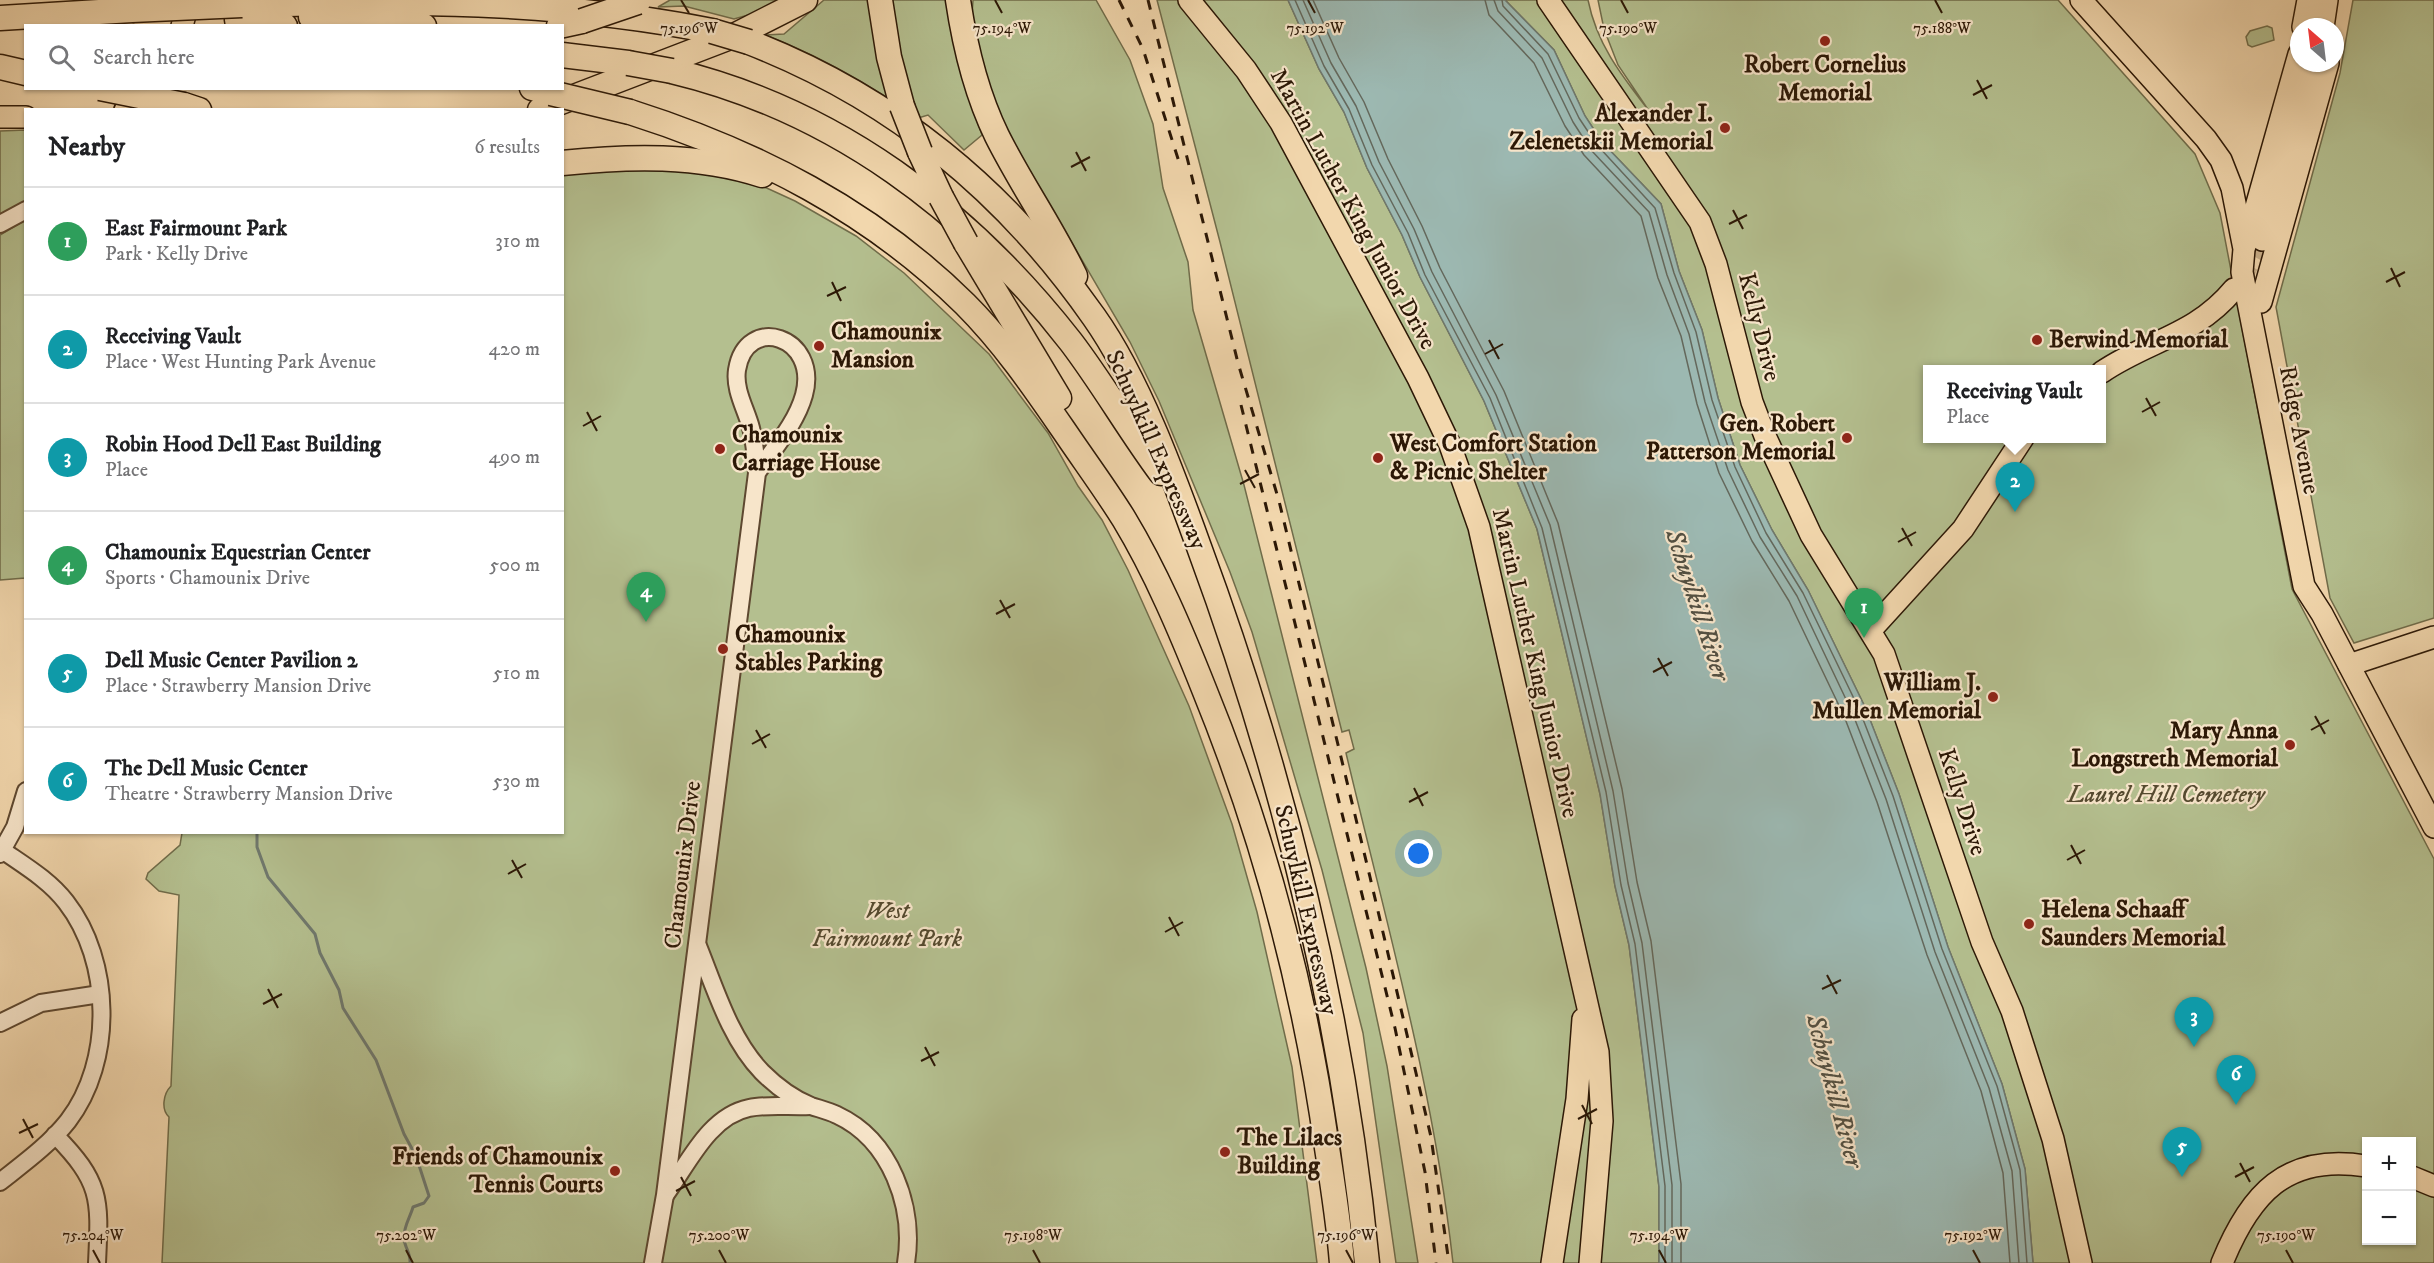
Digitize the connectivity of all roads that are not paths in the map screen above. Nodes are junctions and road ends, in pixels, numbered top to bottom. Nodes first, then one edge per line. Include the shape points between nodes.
1 (189, 0) edge
2 (805, 0) edge
3 (880, 0) edge
4 (958, 0) edge
5 (1190, 0) edge
6 (1548, 0) edge
7 (2080, 0) edge
8 (2308, 0) edge
9 (2320, 0) edge
10 (2327, 0) edge
11 (2339, 0) edge
12 (641, 1) edge
13 (240, 13) junction
14 (0, 18) edge
15 (2305, 18) edge
16 (2317, 18) edge
17 (2324, 18) edge
18 (2336, 18) edge
19 (126, 20) edge
20 (183, 24) edge
21 (278, 24) edge
22 (401, 24) edge
23 (564, 25) edge
24 (24, 30) edge
25 (0, 32) edge
26 (564, 55) edge
27 (24, 58) edge
28 (0, 60) edge
29 (0, 67) edge
30 (2294, 72) edge
31 (2308, 72) edge
32 (2315, 72) edge
33 (2325, 72) edge
34 (24, 73) edge
35 (24, 84) edge
36 (0, 85) edge
37 (110, 90) edge
38 (151, 90) edge
39 (563, 90) edge
40 (564, 90) edge
41 (541, 97) edge
42 (191, 107) edge
43 (128, 108) edge
44 (0, 117) edge
45 (24, 117) edge
46 (564, 163) edge
47 (2263, 182) junction
48 (2232, 188) junction
49 (24, 211) edge
50 (849, 212) junction
51 (0, 224) edge
52 (2257, 247) junction
53 (2261, 302) junction
54 (1096, 319) junction
55 (2106, 370) edge
56 (2106, 375) edge
57 (2020, 443) edge
58 (757, 474) junction
59 (1184, 504) junction
60 (1124, 519) junction
61 (2322, 614) junction
62 (1871, 630) junction
63 (2434, 637) edge
64 (2349, 665) junction
65 (24, 798) edge
66 (2434, 827) edge
67 (1, 852) edge
68 (697, 944) junction
69 (1584, 991) junction
70 (100, 994) junction
71 (0, 1023) edge
72 (1602, 1085) junction
73 (1577, 1099) junction
74 (811, 1106) junction
75 (56, 1135) junction
76 (2362, 1166) edge
77 (2416, 1178) edge
78 (0, 1182) edge
79 (2434, 1186) edge
80 (665, 1195) junction
81 (97, 1263) edge
82 (653, 1263) edge
83 (906, 1263) edge
84 (1341, 1263) edge
85 (1367, 1263) edge
86 (1552, 1263) edge
87 (1590, 1263) edge
88 (2081, 1263) edge
89 (2222, 1263) edge

1 - 20 main road
2 - 40 highway via 738,34
3 - 60 highway, bridge via 902,106 941,197 1059,397
4 - 54 highway via 971,64 987,112
5 - 69 main road, Martin Luther King Junior Drive via 1246,70 1281,123 1450,445 1479,527
6 - 62 main road, Kelly Drive via 1701,222 1764,436 1811,535
7 - 48 main road, Ridge Avenue via 2211,146 2225,167
8 - 15 main road
9 - 16 main road
10 - 17 main road
11 - 18 main road
12 - 23 highway, bridge
13 - 19 highway
13 - 21 highway
13 - 22 highway
13 - 54 highway, Schuylkill Expressway, bridge via 423,1 532,4 634,16 749,42 849,88 957,163 1022,225
14 - 19 highway
24 - 25 highway
26 - 59 highway, bridge via 672,71 721,84 804,117 878,159 938,203 1010,270 1058,326
27 - 28 highway
29 - 34 highway
30 - 47 main road
31 - 52 main road
32 - 52 main road via 2311,97
33 - 53 main road
35 - 36 highway
37 - 42 highway, bridge
38 - 43 main road
39 - 41 highway
41 - 50 highway, Schuylkill Expressway, bridge via 630,112 689,132 746,154
44 - 45 main road
46 - 50 highway via 639,158 708,162 760,174
47 - 48 main road via 2249,190
47 - 52 main road
48 - 52 main road, Ridge Avenue
49 - 51 street
50 - 60 highway, Schuylkill Expressway via 912,257 991,331
52 - 53 main road, Ridge Avenue via 2254,268
52 - 61 main road, Ridge Avenue via 2242,272 2304,586
53 - 61 main road, Ridge Avenue
54 - 59 highway, Schuylkill Expressway via 1140,402
55 - 56 main road via 2189,328 2235,293 2193,334
57 - 62 main road via 1964,529
58 - 58 street, Chamounix Drive via 793,420 806,384 800,355 780,337 764,338 750,346 737,372
58 - 68 street, Chamounix Drive
59 - 85 highway, Schuylkill Expressway via 1255,709 1303,884 1339,1066
60 - 84 highway, Schuylkill Expressway via 1199,674 1269,876 1310,1043
61 - 64 main road, Ridge Avenue
62 - 88 main road, Kelly Drive via 1889,667 1982,942 2012,1011 2053,1139
63 - 64 main road
64 - 66 main road, Ridge Avenue
65 - 67 street
67 - 70 street via 42,877 73,913 94,956
68 - 74 street via 730,1021 753,1061 782,1089
68 - 80 street, Chamounix Drive
69 - 72 main road, Martin Luther King Junior Drive
69 - 73 main road
70 - 71 street via 41,1003
70 - 75 street via 95,1064 78,1105
72 - 73 main road via 1582,1090
72 - 87 main road, Martin Luther King Junior Drive
73 - 86 main road
74 - 80 street via 750,1108 726,1118 705,1138
74 - 83 street via 837,1114 859,1128 887,1161 906,1216
75 - 78 street
75 - 81 street via 81,1162 96,1192
76 - 89 main road via 2314,1165 2282,1177 2244,1216
77 - 79 main road
80 - 82 street, Chamounix Drive

